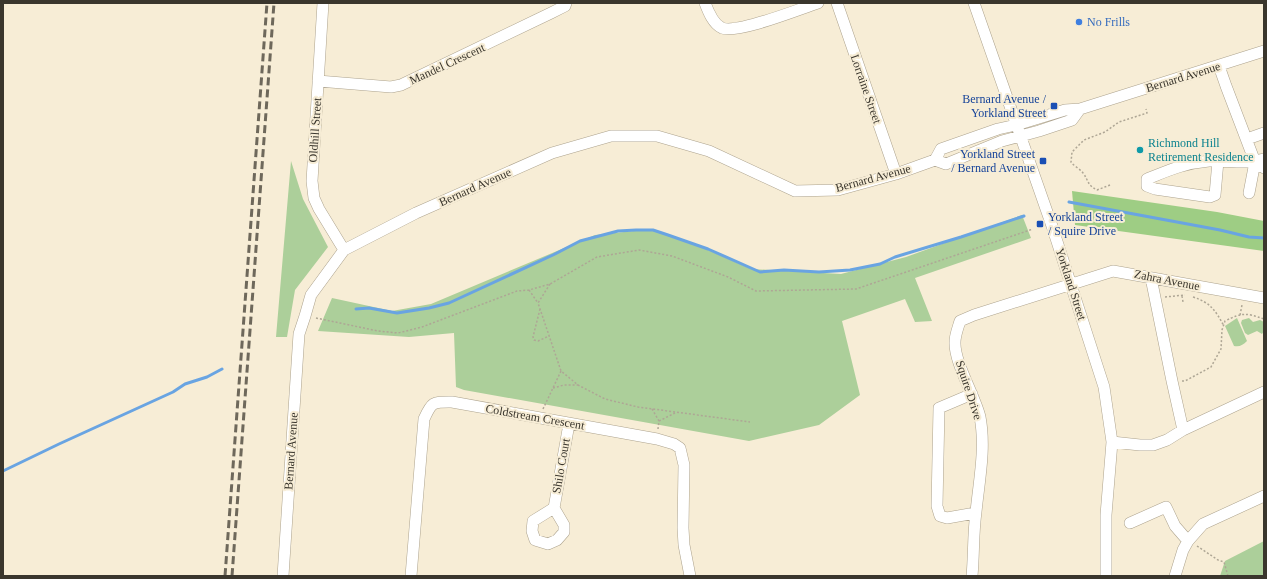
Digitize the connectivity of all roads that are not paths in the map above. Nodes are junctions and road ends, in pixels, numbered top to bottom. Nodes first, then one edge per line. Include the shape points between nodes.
1 (323, 3) edge
2 (566, 3) edge
3 (705, 3) edge
4 (818, 3) edge
5 (837, 3) edge
6 (974, 3) edge
7 (1264, 51) edge
8 (1219, 66) junction
9 (318, 81) junction
10 (1080, 109) junction
11 (1016, 125) junction
12 (1264, 133) edge
13 (1020, 137) junction
14 (1247, 139) junction
15 (935, 160) junction
16 (1218, 161) junction
17 (1261, 163) edge
18 (896, 174) junction
19 (1249, 193) dead end
20 (344, 250) junction
21 (1152, 278) junction
22 (1070, 284) junction
23 (1264, 298) edge
24 (1264, 392) edge
25 (972, 394) junction
26 (569, 424) junction
27 (1183, 430) junction
28 (1112, 442) junction
29 (1264, 496) edge
30 (554, 508) dead end
31 (976, 513) junction
32 (1130, 523) dead end
33 (1188, 541) junction
34 (283, 576) edge
35 (411, 576) edge
36 (690, 576) edge
37 (972, 576) edge
38 (1106, 576) edge
39 (1175, 576) edge

1 - 9 street, Oldhill Street
2 - 9 street, Mandel Crescent via 551,13 401,85 391,87
3 - 4 street via 713,20 721,28 732,29
5 - 18 street, Lorraine Street
6 - 11 street, Yorkland Street
7 - 8 street, Bernard Avenue
8 - 10 street, Bernard Avenue
8 - 14 street
9 - 20 street, Oldhill Street via 312,181 314,198
10 - 11 street, Bernard Avenue via 1065,110
10 - 13 street, Bernard Avenue via 1072,120
11 - 13 street, Yorkland Street
11 - 15 street, Bernard Avenue via 941,149
12 - 14 street
13 - 15 street, Bernard Avenue via 1002,141 946,164
13 - 22 street, Yorkland Street
14 - 17 street
15 - 18 street, Bernard Avenue
16 - 16 street via 1181,165 1147,179 1147,186 1210,197 1215,195
16 - 17 street
17 - 19 street
18 - 20 street, Bernard Avenue via 838,190 795,191 709,151 657,136 611,136 552,153 416,213
20 - 34 street, Bernard Avenue via 311,295 299,334
21 - 22 street, Zahra Avenue via 1113,271
21 - 23 street, Zahra Avenue
21 - 27 street
22 - 25 street, Squire Drive via 974,315 960,322 955,343 958,360
22 - 28 street, Yorkland Street via 1104,387
24 - 27 street
25 - 31 street, Squire Drive via 980,416 982,435
25 - 31 street via 939,408 937,506 940,516 947,518
26 - 30 street, Shilo Court
26 - 35 street, Coldstream Crescent via 452,402 433,404 429,407 423,425
26 - 36 street, Coldstream Crescent via 657,439 680,448 684,465 684,545
27 - 28 street via 1153,445
28 - 38 street, Yorkland Street via 1106,515
29 - 33 street via 1203,524
31 - 37 street, Squire Drive
32 - 33 street via 1166,507 1175,526
33 - 39 street

